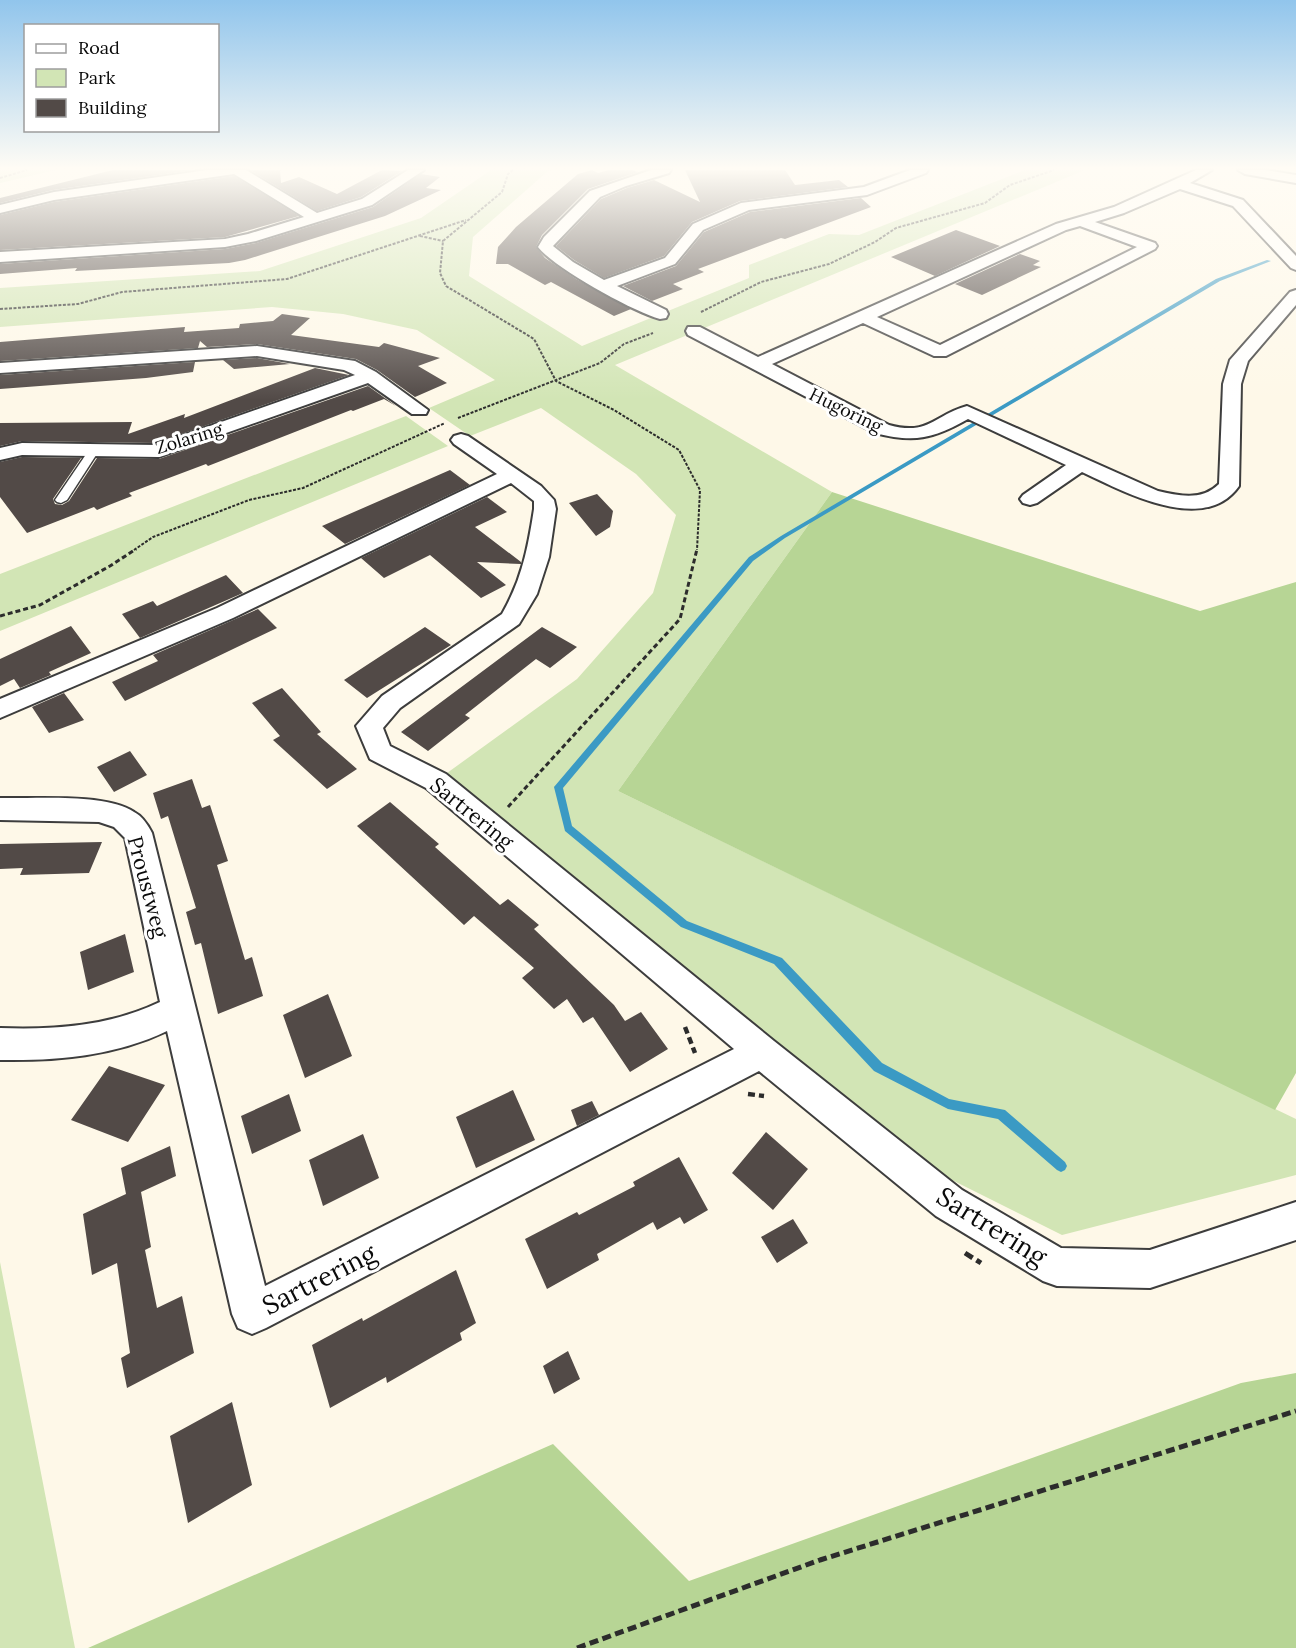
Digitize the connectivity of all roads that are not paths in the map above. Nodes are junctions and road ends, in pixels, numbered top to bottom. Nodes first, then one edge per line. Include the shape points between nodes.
1 (162, 247) edge
2 (545, 247) edge
3 (682, 247) edge
4 (1016, 247) edge
5 (1147, 247) edge
6 (1279, 247) edge
7 (0, 257) edge
8 (1296, 265) edge
9 (606, 285) junction
10 (1296, 296) edge
11 (660, 314) dead end
12 (862, 316) junction
13 (694, 331) dead end
14 (756, 364) junction
15 (0, 368) edge
16 (370, 376) junction
17 (419, 410) road end
18 (461, 440) road end
19 (95, 449) junction
20 (0, 454) edge
21 (1081, 465) junction
22 (512, 476) junction
23 (1030, 499) dead end
24 (61, 500) dead end
25 (0, 709) edge
26 (0, 809) edge
27 (178, 1010) junction
28 (0, 1044) edge
29 (762, 1053) junction
30 (1296, 1221) edge

1 - 7 street
2 - 9 street via 553,256
3 - 9 street via 670,261
4 - 12 street
5 - 12 street via 940,352
6 - 8 street
9 - 11 street
10 - 21 street, Hugoring via 1239,360 1232,384 1229,486 1222,495 1194,503 1173,501 1151,496
12 - 14 street
13 - 14 street
14 - 21 street, Hugoring via 901,435 934,431 967,412
15 - 16 street via 257,351 349,365
16 - 17 street
16 - 19 street, Zolaring via 158,451
18 - 22 street, Sartrering
19 - 20 street, Zolaring via 22,449
19 - 24 lane
21 - 23 street
22 - 25 street via 225,613
22 - 29 street, Sartrering via 534,490 544,500 545,509 538,557 525,594 510,619 392,702 369,726 379,752 436,781
26 - 27 street, Proustweg via 99,811 124,819 138,833
27 - 28 street via 134,1029 89,1038 26,1046
27 - 29 street, Sartrering via 252,1314
29 - 30 street, Sartrering via 949,1203 1057,1268 1150,1269

